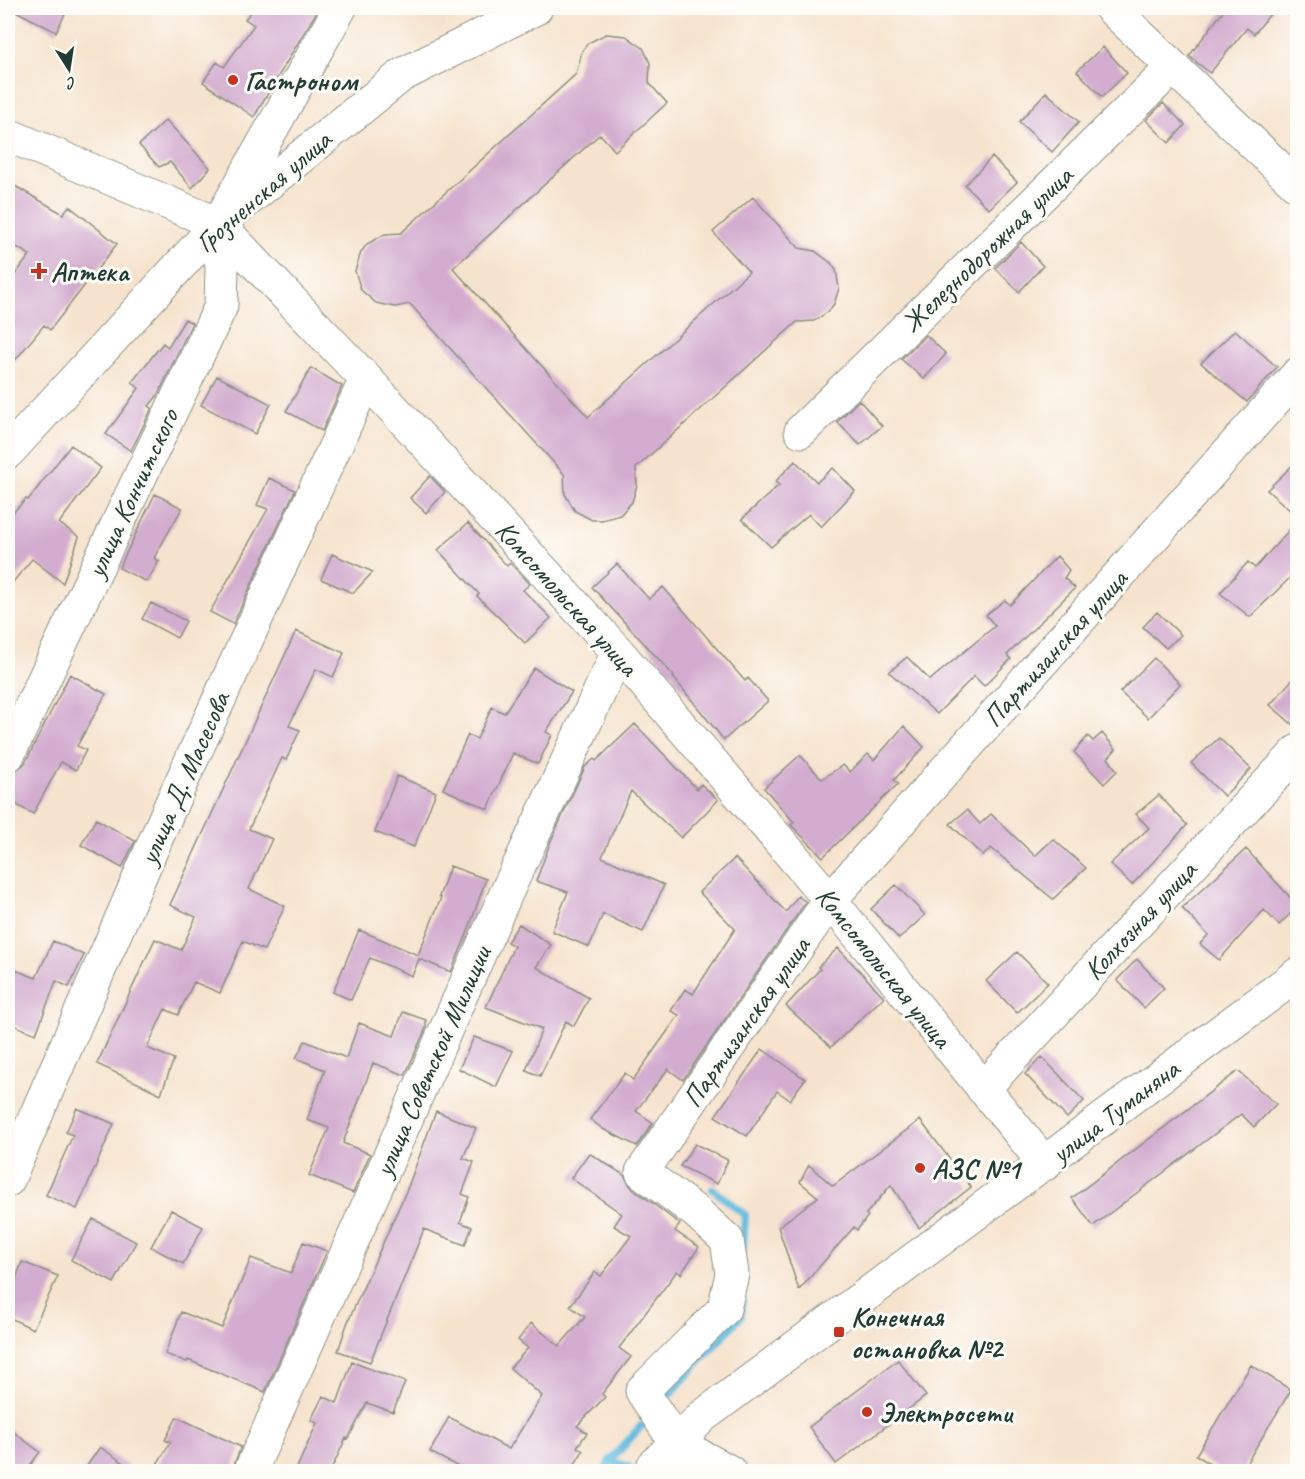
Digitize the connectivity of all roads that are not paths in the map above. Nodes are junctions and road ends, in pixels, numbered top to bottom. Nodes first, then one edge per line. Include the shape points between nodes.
1 (340, 8) edge
2 (536, 8) edge
3 (1111, 8) edge
4 (1173, 67) junction
5 (8, 135) edge
6 (1298, 186) edge
7 (218, 224) junction
8 (1298, 374) edge
9 (366, 379) junction
10 (801, 431) dead end
11 (8, 452) edge
12 (618, 652) junction
13 (1298, 751) edge
14 (8, 755) edge
15 (830, 900) junction
16 (1298, 974) edge
17 (983, 1089) junction
18 (1045, 1164) junction
19 (8, 1180) edge
20 (676, 1443) junction
21 (250, 1472) edge
22 (651, 1472) edge
23 (730, 1472) edge

1 - 7 street
2 - 7 street, Грозненская улица via 402,75
3 - 4 street
4 - 6 street
4 - 10 street, Железнодорожная улица
5 - 7 street, Комсомольская улица
7 - 9 street, Комсомольская улица
7 - 11 street, Грозненская улица
7 - 14 street, улица Кончитского via 221,306
8 - 15 street, Партизанская улица
9 - 12 street, Комсомольская улица
9 - 19 street, улица Д. Масесова via 168,809
12 - 15 street, Комсомольская улица
12 - 21 street, улица Советской Милиции via 504,898
13 - 17 street, Колхозная улица
15 - 17 street, Комсомольская улица
15 - 20 street, Партизанская улица via 642,1172 727,1240 732,1274 724,1309 642,1391
16 - 18 street, улица Туманяна
17 - 18 street, Комсомольская улица
18 - 20 street, улица Туманяна via 703,1416
20 - 22 street, улица Туманяна
20 - 23 street, Партизанская улица

